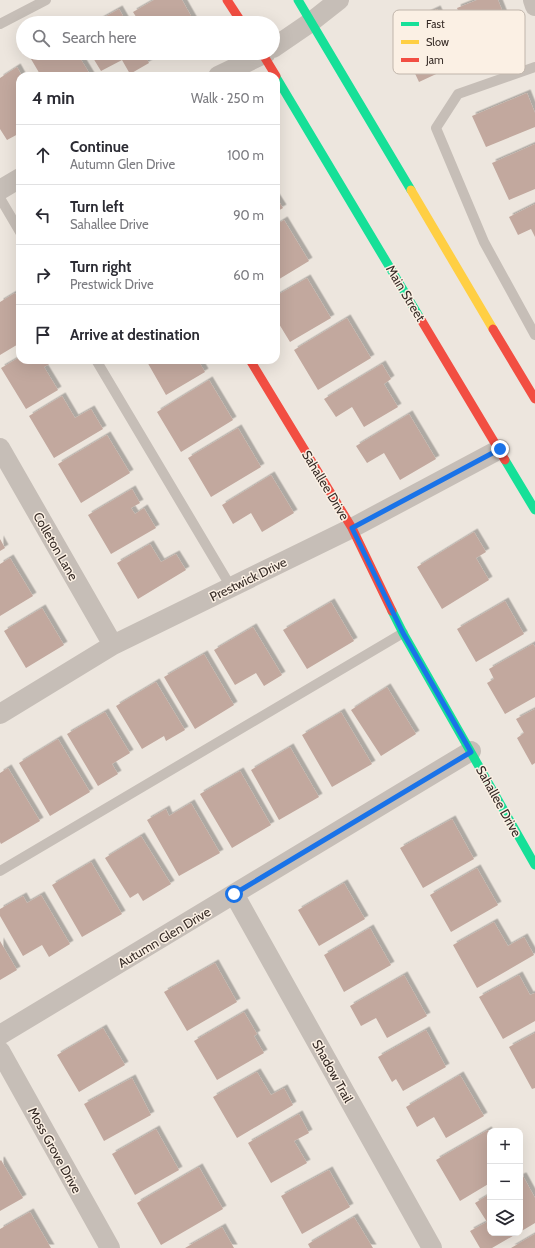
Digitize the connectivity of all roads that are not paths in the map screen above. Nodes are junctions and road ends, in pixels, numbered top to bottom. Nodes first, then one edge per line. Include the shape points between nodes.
1 (46, 0) edge
2 (227, 0) edge
3 (298, 0) edge
4 (339, 0) edge
5 (533, 0) edge
6 (535, 6) edge
7 (237, 16) edge
8 (311, 22) junction
9 (0, 24) edge
10 (280, 43) edge
11 (250, 60) edge
12 (269, 60) edge
13 (535, 67) edge
14 (525, 71) edge
15 (226, 72) edge
16 (274, 72) edge
17 (515, 74) edge
18 (280, 83) edge
19 (16, 180) edge
20 (0, 190) edge
21 (0, 198) edge
22 (16, 225) edge
23 (535, 335) edge
24 (98, 364) edge
25 (252, 364) edge
26 (535, 398) edge
27 (0, 448) edge
28 (500, 449) junction
29 (535, 510) edge
30 (352, 528) junction
31 (231, 587) junction
32 (403, 633) junction
33 (113, 645) junction
34 (1, 710) edge
35 (471, 752) junction
36 (535, 864) edge
37 (0, 871) edge
38 (234, 894) junction
39 (0, 1035) edge
40 (0, 1051) edge
41 (110, 1248) edge
42 (432, 1248) edge

1 - 9 lane
2 - 7 main road
3 - 8 main road
4 - 8 street
5 - 6 street
8 - 10 street
8 - 26 main road
11 - 15 street
12 - 16 main road, Main Street
13 - 14 lane
17 - 23 lane via 458,94 436,128 484,242
18 - 28 main road, Main Street
19 - 20 street
21 - 22 lane
24 - 31 lane
25 - 30 main road, Sahallee Drive
27 - 33 street, Colleton Lane
28 - 29 main road, Main Street
28 - 30 street, Prestwick Drive
30 - 31 street, Prestwick Drive
30 - 32 main road, Sahallee Drive
31 - 33 street, Prestwick Drive
32 - 35 main road, Sahallee Drive
32 - 37 lane
33 - 34 street, Prestwick Drive
35 - 36 main road, Sahallee Drive
35 - 38 street, Autumn Glen Drive
38 - 39 street, Autumn Glen Drive
38 - 42 street, Shadow Trail
40 - 41 street, Moss Grove Drive

